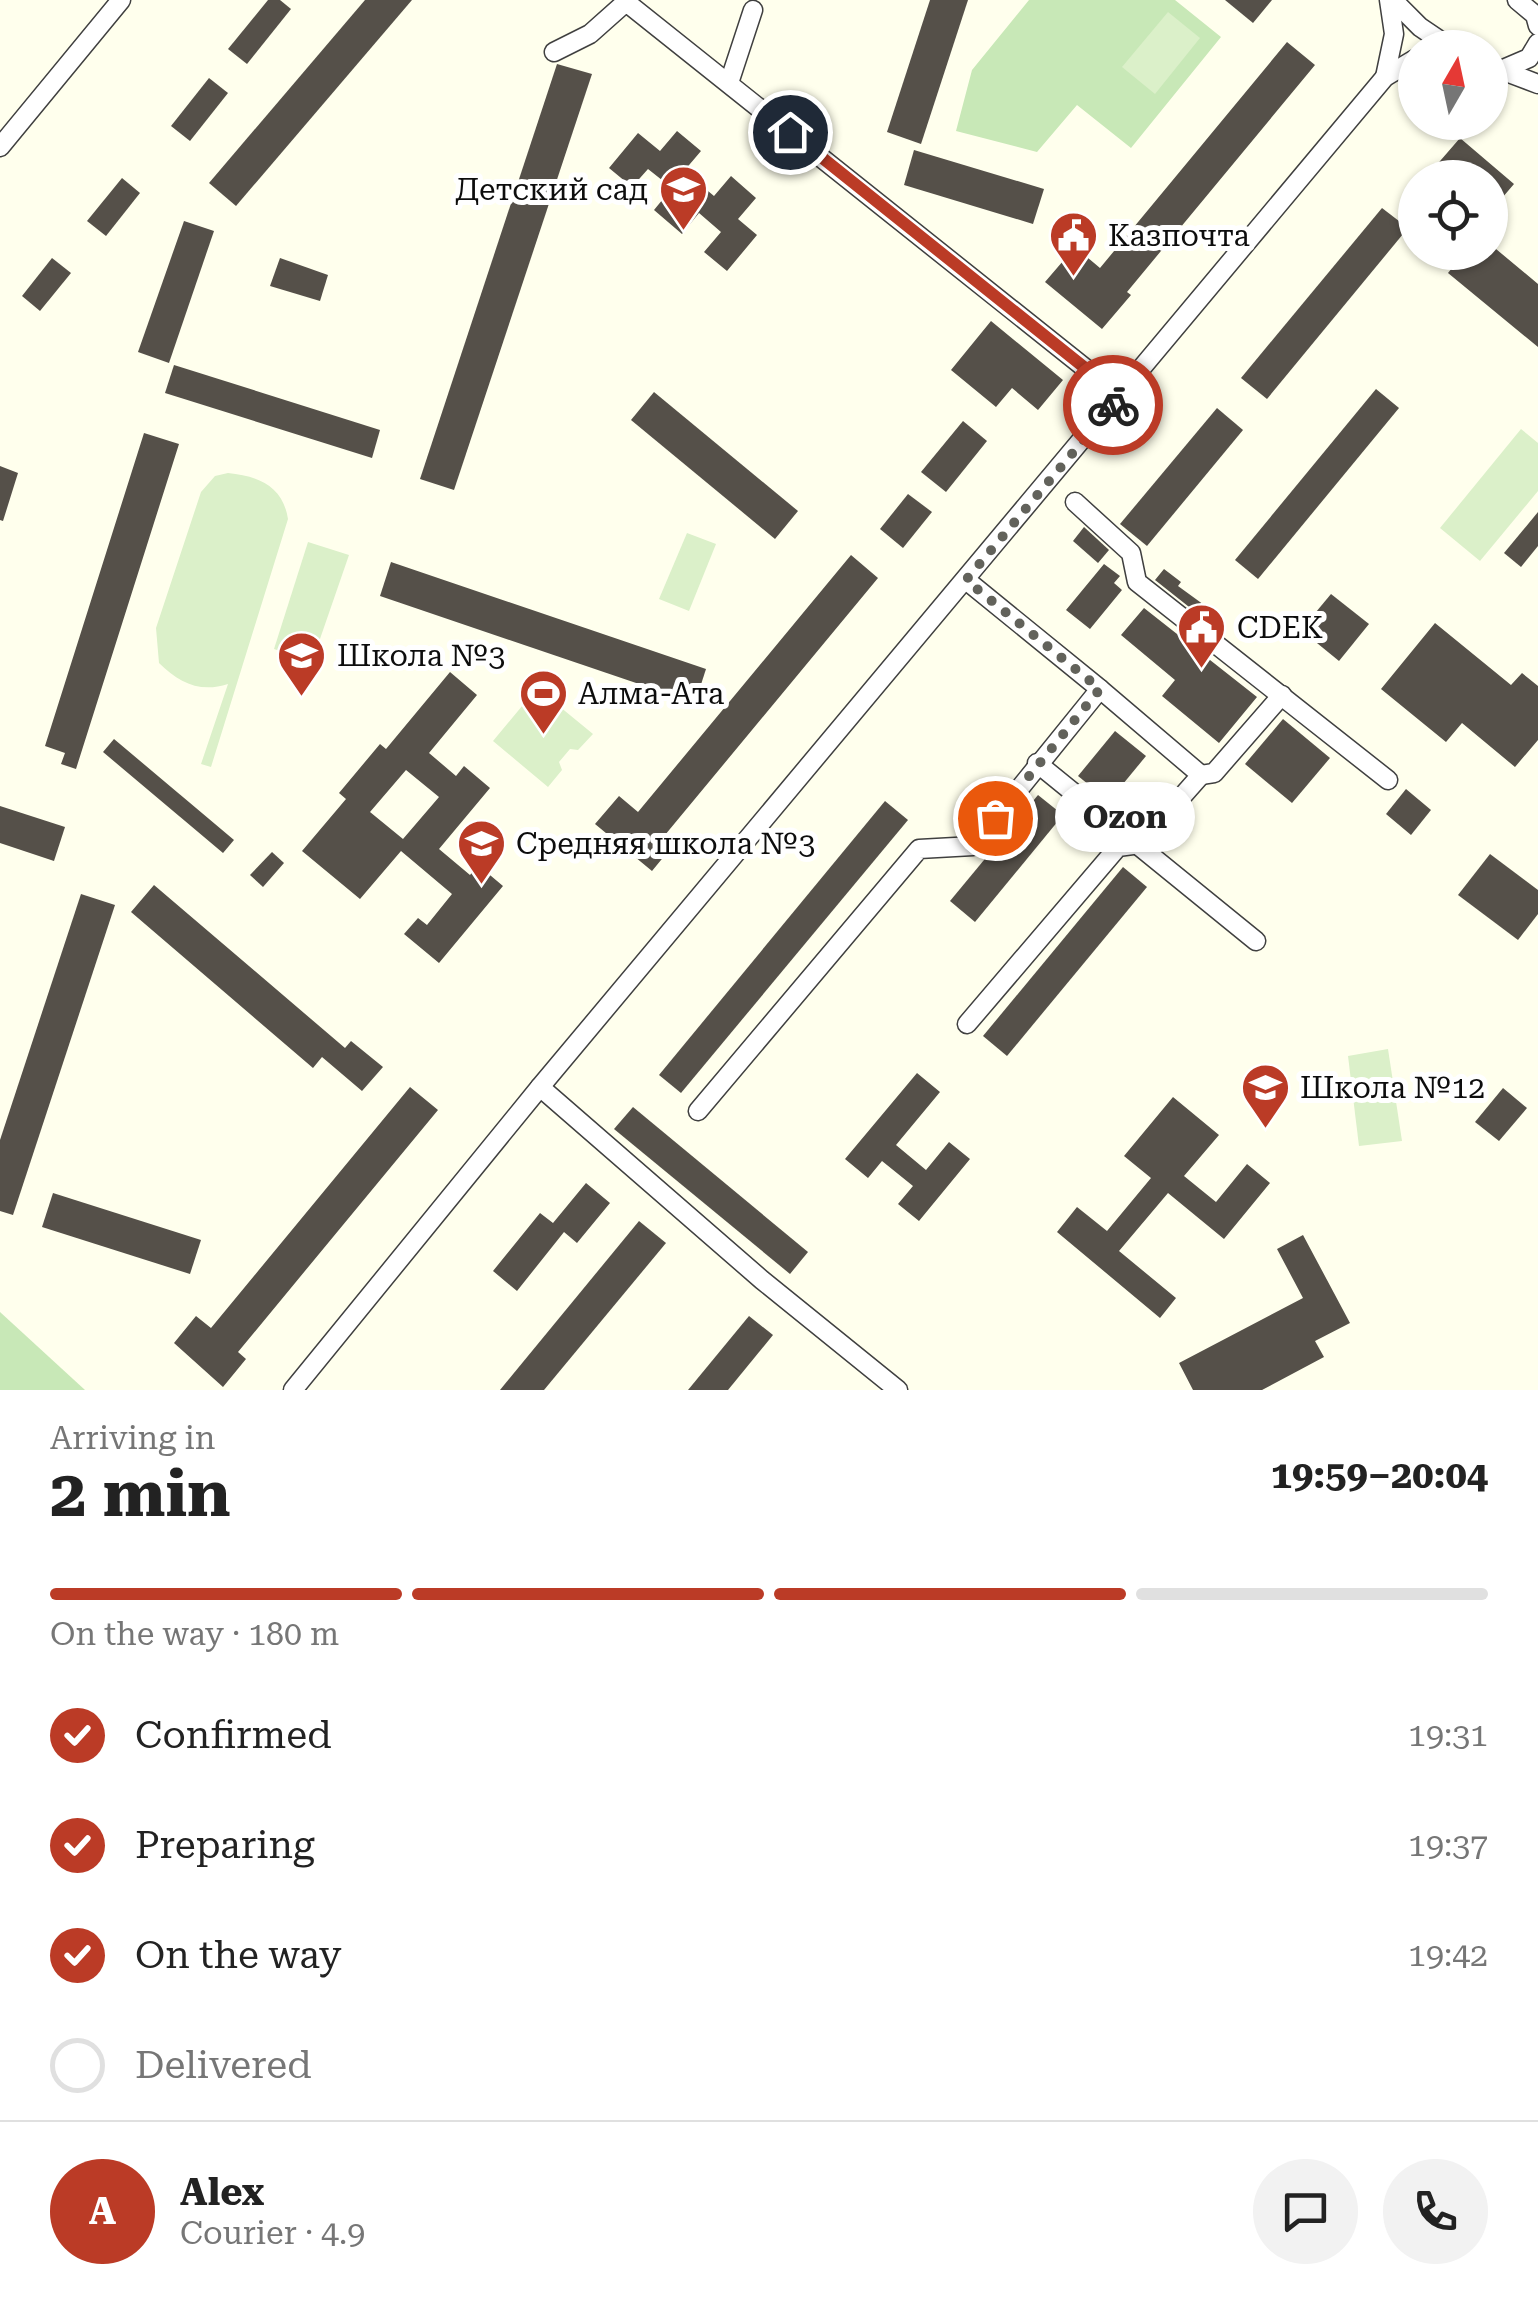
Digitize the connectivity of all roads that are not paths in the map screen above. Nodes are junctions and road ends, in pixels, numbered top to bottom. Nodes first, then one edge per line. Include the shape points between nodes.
1 (121, 0) edge
2 (1391, 0) edge
3 (1517, 0) edge
4 (754, 10) dead end
5 (1537, 20) edge
6 (1425, 30) edge
7 (1538, 43) edge
8 (554, 52) dead end
9 (1508, 64) edge
10 (1398, 69) edge
11 (1508, 73) edge
12 (1385, 77) junction
13 (728, 84) junction
14 (1538, 84) edge
15 (0, 147) edge
16 (1120, 396) junction
17 (1075, 502) dead end
18 (966, 580) junction
19 (1100, 689) junction
20 (1282, 695) junction
21 (1038, 763) junction
22 (1201, 775) junction
23 (1388, 780) dead end
24 (1140, 844) junction
25 (1256, 941) dead end
26 (967, 1024) dead end
27 (540, 1088) junction
28 (698, 1111) dead end
29 (293, 1390) edge
30 (898, 1390) edge

1 - 15 street
2 - 6 street
2 - 12 street via 1394,34
3 - 5 street
4 - 13 street
7 - 9 street via 1529,58
8 - 13 street via 590,34 626,2
10 - 12 street
11 - 14 street
12 - 16 street
13 - 16 street
16 - 18 street
17 - 20 street via 1131,553 1138,582
18 - 19 street
18 - 27 street
19 - 21 street
19 - 22 street
20 - 22 street via 1214,773
20 - 23 street
21 - 24 street
21 - 28 street via 973,846 919,849
22 - 24 street
24 - 25 street
24 - 26 street via 1118,847
27 - 29 street
27 - 30 street

